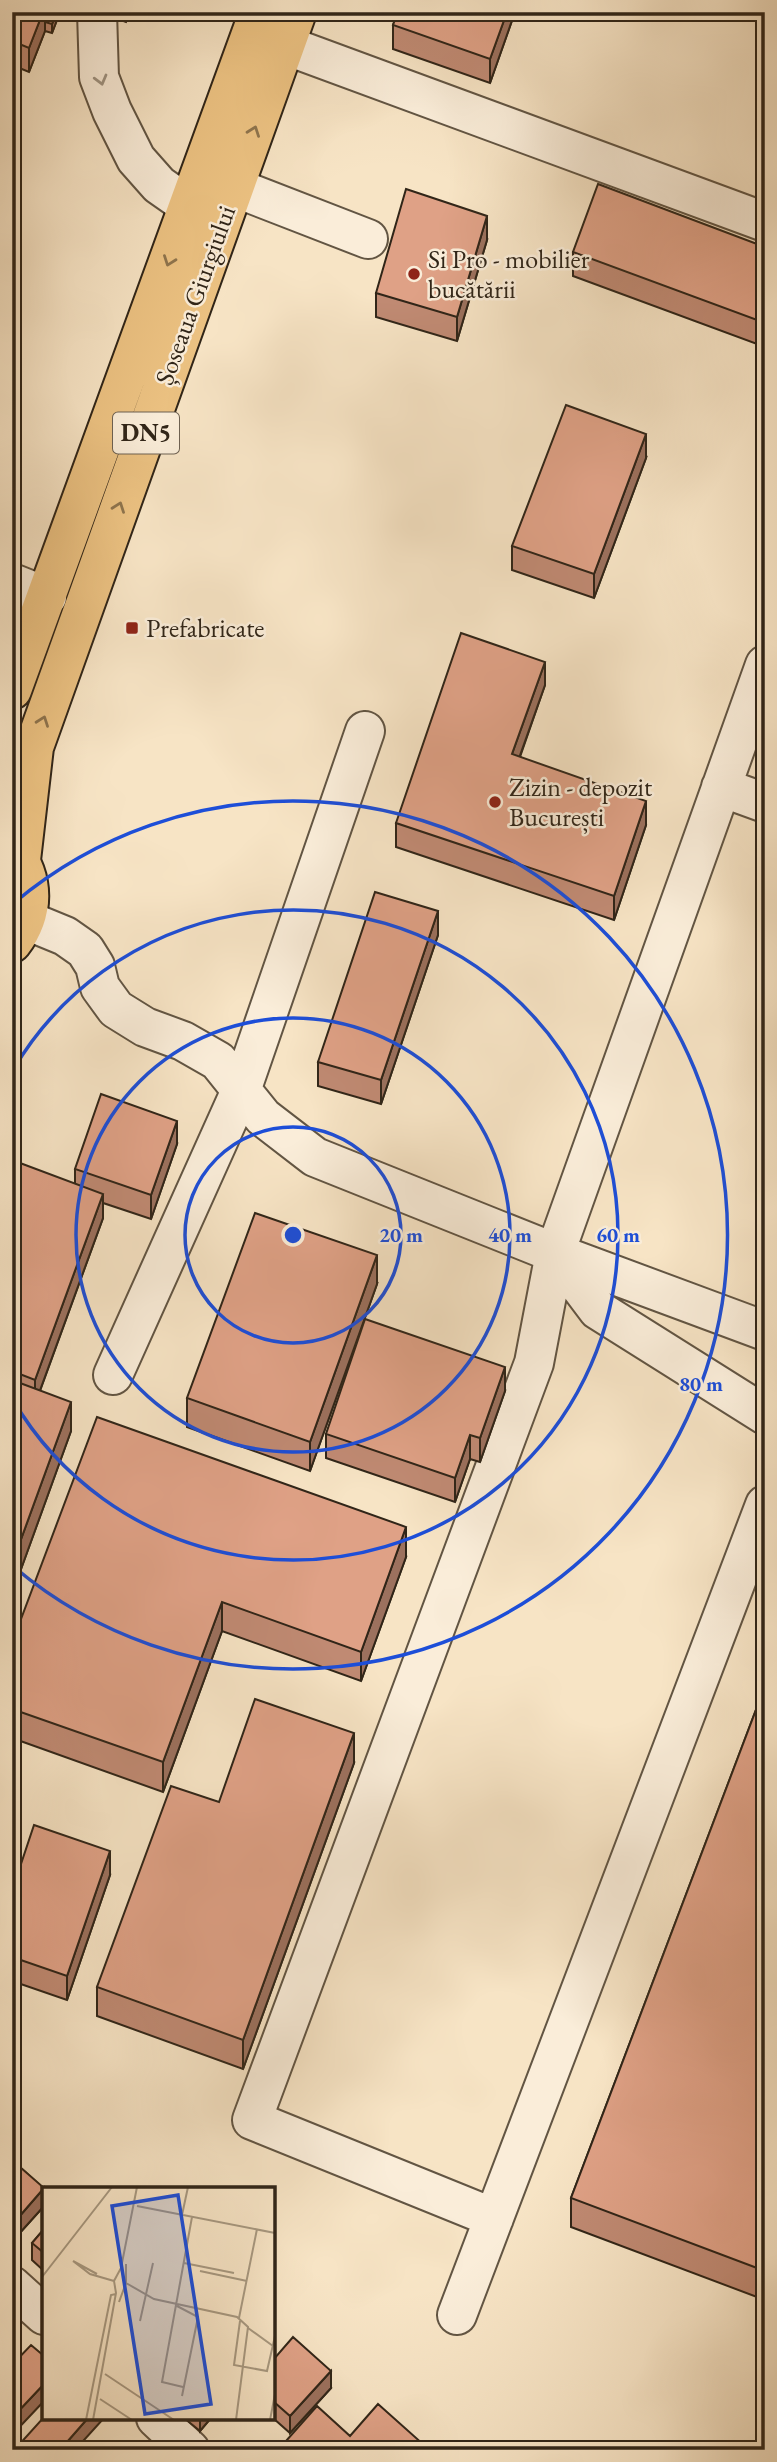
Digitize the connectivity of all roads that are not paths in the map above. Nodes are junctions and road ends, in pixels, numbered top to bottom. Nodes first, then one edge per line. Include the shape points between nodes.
1 (97, 12) edge
2 (259, 12) edge
3 (291, 29) edge
4 (234, 187) junction
5 (189, 206) junction
6 (765, 222) edge
7 (368, 239) dead end
8 (12, 583) edge
9 (47, 597) junction
10 (765, 665) edge
11 (12, 690) edge
12 (365, 731) dead end
13 (721, 787) junction
14 (765, 803) edge
15 (17, 855) edge
16 (19, 931) edge
17 (242, 1088) junction
18 (555, 1253) junction
19 (765, 1331) edge
20 (113, 1375) dead end
21 (765, 1415) edge
22 (765, 1505) edge
23 (494, 2218) junction
24 (12, 2286) edge
25 (42, 2313) edge
26 (457, 2315) dead end
27 (158, 2420) edge
28 (190, 2450) edge

1 -> 5 street via 99,77 112,111 136,159 159,185
2 - 5 highway, Șoseaua Giurgiului / DN5
4 -> 3 highway, Șoseaua Giurgiului / DN5
3 - 6 street
4 - 7 street
15 -> 4 highway, Șoseaua Giurgiului / DN5 via 33,747
5 -> 9 highway, Șoseaua Giurgiului / DN5
8 - 9 street
9 - 11 highway, Șoseaua Giurgiului / DN5
10 - 13 street
12 - 17 street
13 - 14 street
13 - 18 street
15 - 16 highway, Șoseaua Giurgiului / DN5 via 30,891
16 - 17 street via 65,936 85,950 116,1009 218,1061
17 - 18 street via 263,1117 315,1157
17 - 20 street
18 - 19 street
18 - 21 street via 598,1310
18 - 23 street via 534,1363 252,2120
22 - 23 street
23 - 26 street
24 - 25 street
27 - 28 street

